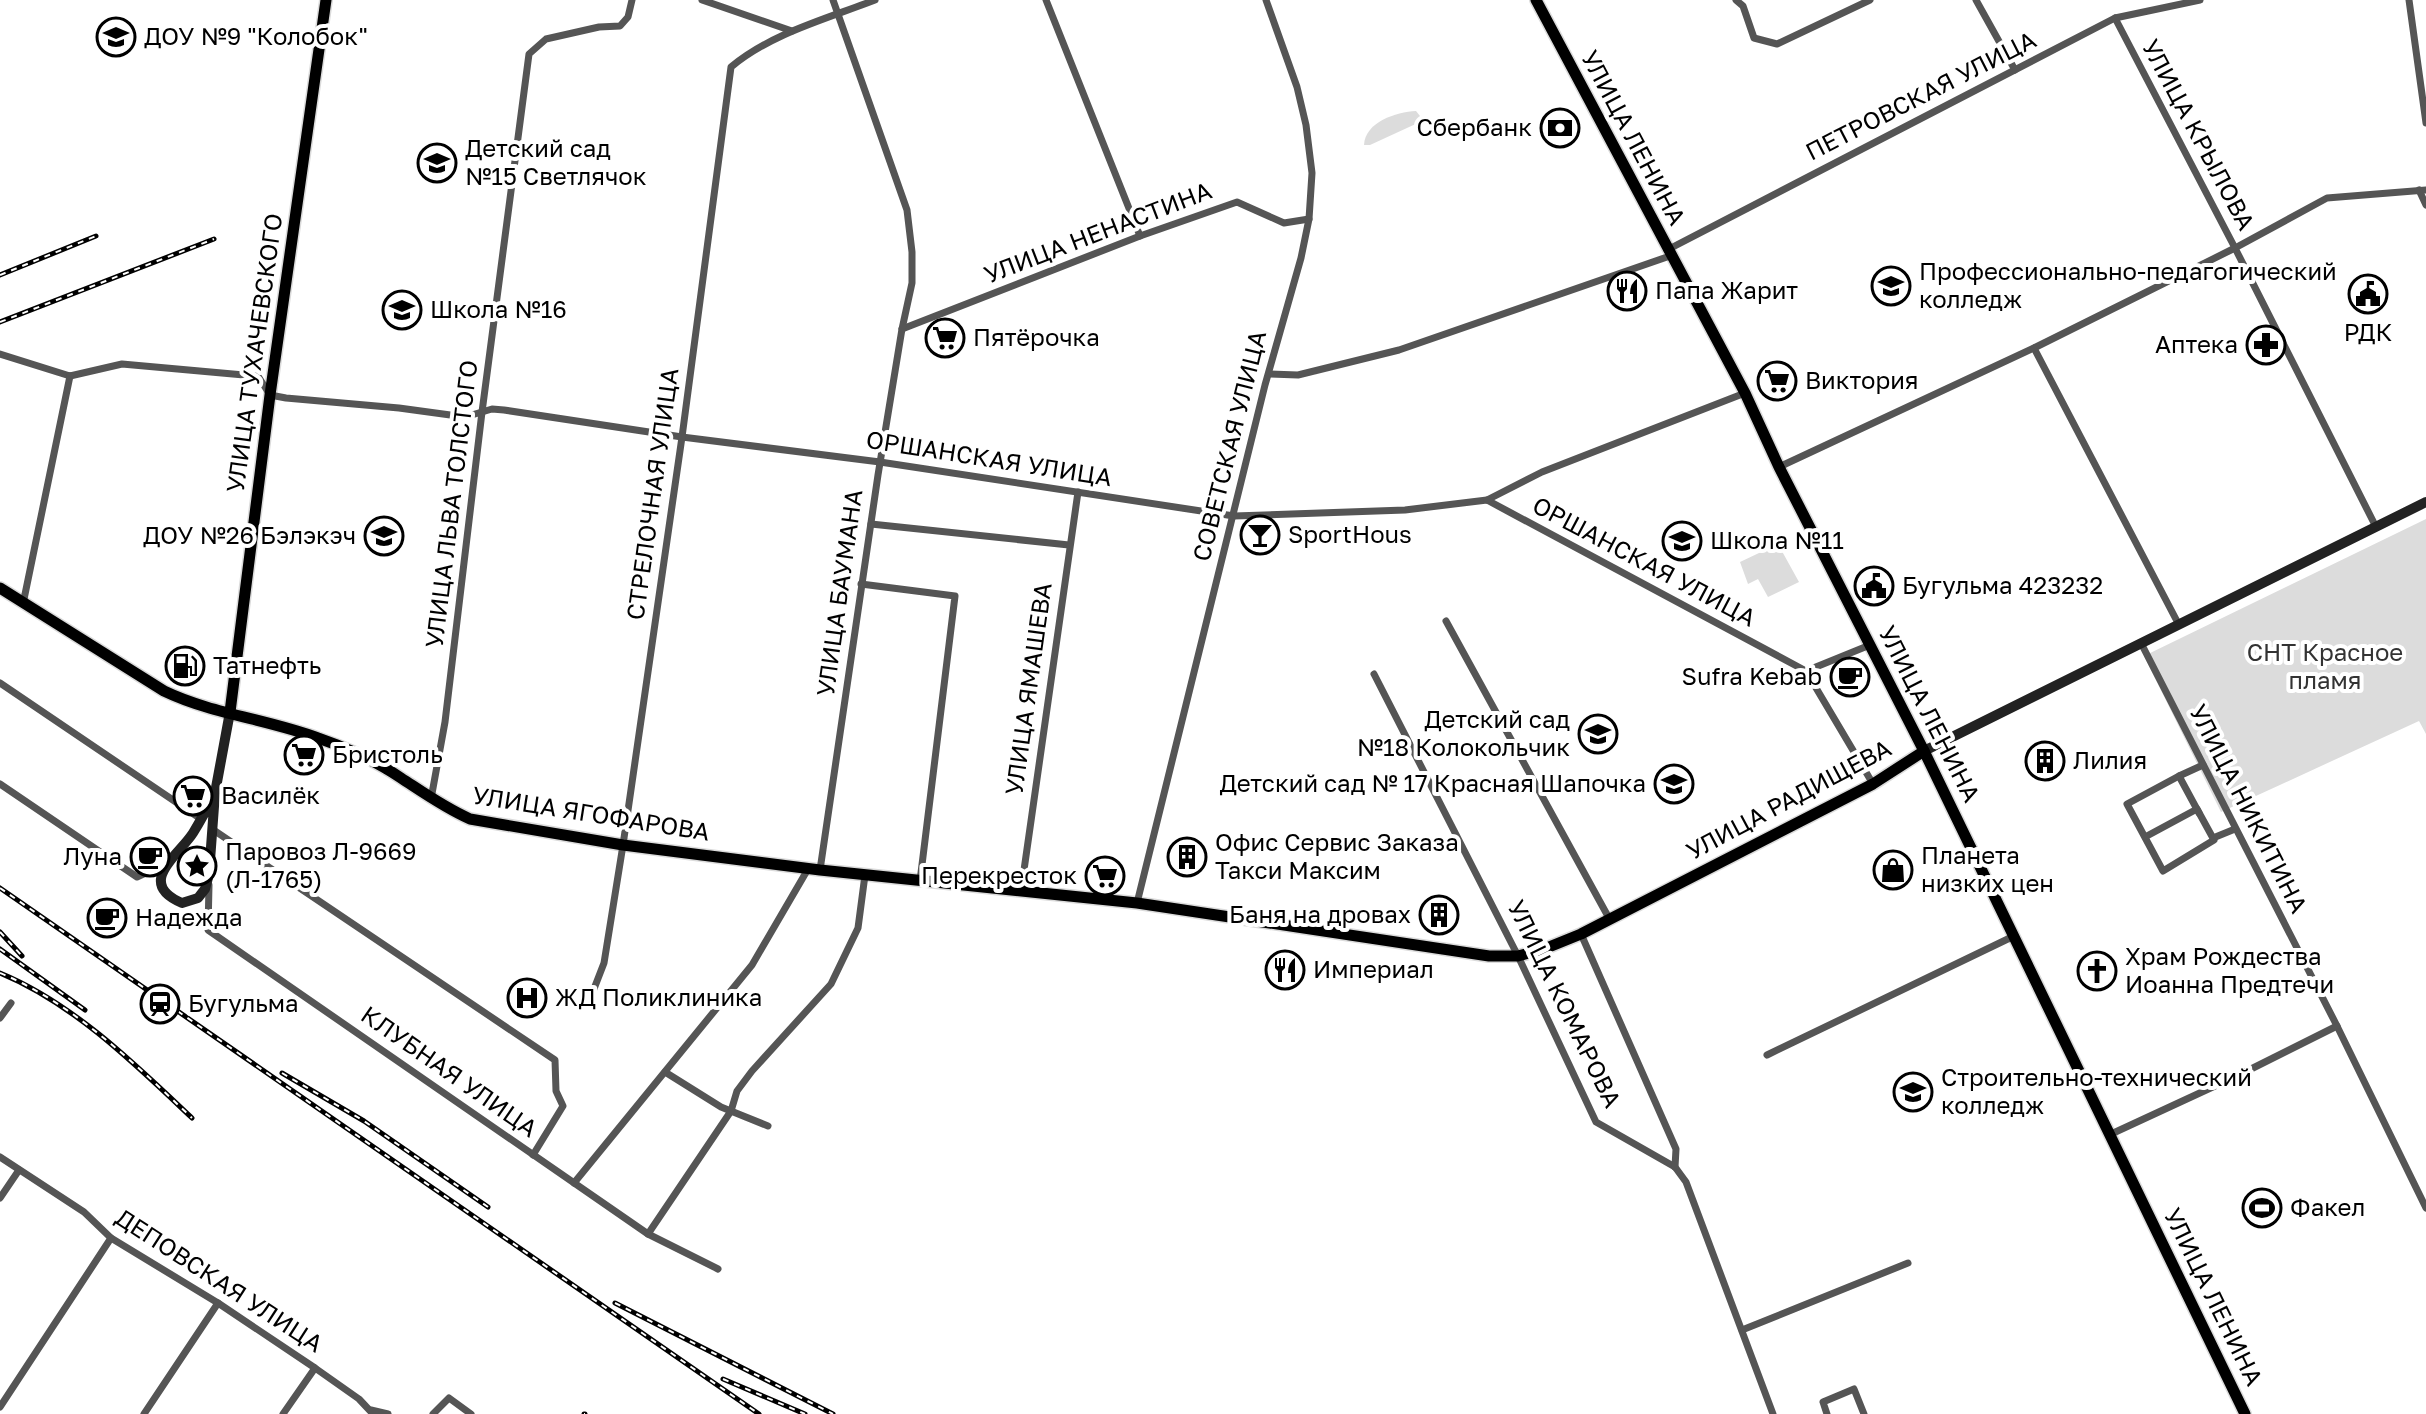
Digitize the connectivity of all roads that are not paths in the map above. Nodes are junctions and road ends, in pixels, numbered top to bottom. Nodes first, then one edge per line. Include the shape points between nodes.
1 (326, 0) edge
2 (632, 0) edge
3 (702, 0) edge
4 (833, 0) edge
5 (875, 0) edge
6 (1046, 0) edge
7 (1266, 0) edge
8 (1536, 0) edge
9 (1736, 0) edge
10 (1870, 0) edge
11 (1976, 0) edge
12 (2200, 0) edge
13 (2409, 0) edge
14 (1744, 3) edge
15 (838, 14) junction
16 (2115, 18) junction
17 (792, 31) junction
18 (2015, 70) junction
19 (2426, 123) edge
20 (2423, 190) edge
21 (2426, 205) edge
22 (1309, 219) junction
23 (1140, 236) junction
24 (2235, 248) junction
25 (1669, 253) junction
26 (902, 329) junction
27 (2034, 348) junction
28 (0, 354) edge
29 (1269, 374) junction
30 (70, 376) junction
31 (1745, 393) junction
32 (270, 395) junction
33 (482, 412) junction
34 (682, 437) junction
35 (880, 462) junction
36 (1779, 467) junction
37 (1078, 492) junction
38 (1487, 500) junction
39 (2426, 502) edge
40 (1234, 516) junction
41 (871, 524) junction
42 (2376, 527) junction
43 (1069, 545) junction
44 (861, 584) junction
45 (0, 588) edge
46 (23, 604) junction
47 (1446, 621) dead end
48 (2179, 625) junction
49 (2141, 643) junction
50 (1870, 645) junction
51 (1806, 671) junction
52 (1374, 674) dead end
53 (0, 683) edge
54 (230, 712) junction
55 (1924, 751) junction
56 (2203, 765) junction
57 (2179, 776) junction
58 (0, 784) edge
59 (1873, 784) junction
60 (215, 793) junction
61 (431, 799) junction
62 (2197, 809) junction
63 (201, 819) junction
64 (212, 829) junction
65 (2235, 829) junction
66 (2145, 837) junction
67 (2214, 840) junction
68 (623, 845) junction
69 (165, 864) junction
70 (814, 870) junction
71 (209, 874) junction
72 (865, 875) junction
73 (920, 881) junction
74 (1021, 891) junction
75 (1137, 903) junction
76 (1228, 916) joint
77 (1610, 920) junction
78 (1581, 934) junction
79 (2014, 936) junction
80 (1518, 956) junction
81 (592, 994) dead end
82 (11, 1003) dead end
83 (0, 1018) edge
84 (2337, 1026) junction
85 (1767, 1055) dead end
86 (665, 1072) junction
87 (731, 1111) junction
88 (768, 1126) dead end
89 (2109, 1135) junction
90 (533, 1155) junction
91 (0, 1157) edge
92 (1675, 1167) junction
93 (19, 1170) junction
94 (574, 1183) junction
95 (0, 1198) edge
96 (2426, 1208) edge
97 (648, 1234) junction
98 (111, 1238) junction
99 (1908, 1263) dead end
100 (718, 1269) dead end
101 (218, 1303) junction
102 (1742, 1330) junction
103 (315, 1368) junction
104 (0, 1407) edge
105 (372, 1412) edge
106 (144, 1414) edge
107 (283, 1414) edge
108 (388, 1414) edge
109 (433, 1414) edge
110 (471, 1414) edge
111 (1773, 1414) edge
112 (1827, 1414) edge
113 (1864, 1414) edge
114 (2245, 1414) edge

1 - 32 main road, УЛИЦА ТУХАЧЕВСКОГО
2 - 33 street, УЛИЦА ЛЬВА ТОЛСТОГО via 620,26 546,39 529,54
3 - 17 street
4 - 15 street, УЛИЦА БАУМАНА
5 - 15 street
6 - 23 street
7 - 22 street, СОВЕТСКАЯ УЛИЦА via 1306,125 1312,173
8 - 25 main road, УЛИЦА ЛЕНИНА
9 - 14 street
10 - 14 street via 1777,44 1754,38
11 - 18 street
12 - 16 street, ПЕТРОВСКАЯ УЛИЦА
13 - 19 street
15 - 17 street
15 - 26 street, УЛИЦА БАУМАНА via 907,210 912,283
16 - 18 street, ПЕТРОВСКАЯ УЛИЦА
16 - 24 street, УЛИЦА КРЫЛОВА
17 - 34 street, СТРЕЛОЧНАЯ УЛИЦА via 731,67
18 - 25 street, ПЕТРОВСКАЯ УЛИЦА
20 - 21 street
20 - 24 street via 2327,198
22 - 23 street, УЛИЦА НЕНАСТИНА via 1284,223 1237,202
22 - 29 street, СОВЕТСКАЯ УЛИЦА
23 - 26 street, УЛИЦА НЕНАСТИНА
24 - 27 street
24 - 42 street, УЛИЦА КРЫЛОВА
25 - 29 street, ПЕТРОВСКАЯ УЛИЦА via 1399,350 1298,375
25 - 31 main road, УЛИЦА ЛЕНИНА
26 - 35 street, УЛИЦА БАУМАНА
27 - 36 street
27 - 48 street
28 - 30 street
29 - 40 street, СОВЕТСКАЯ УЛИЦА
30 - 32 street, ОРШАНСКАЯ УЛИЦА via 122,364 258,376
30 - 46 street
31 - 36 main road, УЛИЦА ЛЕНИНА
31 - 38 street via 1542,472
32 - 33 street, ОРШАНСКАЯ УЛИЦА via 465,417
32 - 54 main road, УЛИЦА ТУХАЧЕВСКОГО
33 - 34 street, ОРШАНСКАЯ УЛИЦА via 504,410
33 - 61 street, УЛИЦА ЛЬВА ТОЛСТОГО
34 - 35 street, ОРШАНСКАЯ УЛИЦА
34 - 68 street, СТРЕЛОЧНАЯ УЛИЦА
35 - 37 street, ОРШАНСКАЯ УЛИЦА
35 - 41 street, УЛИЦА БАУМАНА
36 - 50 main road, УЛИЦА ЛЕНИНА
37 - 40 street, ОРШАНСКАЯ УЛИЦА
37 - 43 street, УЛИЦА ЯМАШЕВА
38 - 40 street, ОРШАНСКАЯ УЛИЦА via 1405,510
38 - 51 street, ОРШАНСКАЯ УЛИЦА
39 - 42 street, УЛИЦА РАДИЩЕВА
40 - 75 street, СОВЕТСКАЯ УЛИЦА
41 - 43 street
41 - 44 street, УЛИЦА БАУМАНА
42 - 48 street, УЛИЦА РАДИЩЕВА
43 - 74 street, УЛИЦА ЯМАШЕВА
44 - 70 street, УЛИЦА БАУМАНА
44 - 73 street via 955,596
45 - 46 main road, УЛИЦА ЯГОФАРОВА
46 - 54 main road, УЛИЦА ЯГОФАРОВА via 164,691
47 - 77 street
48 - 49 street, УЛИЦА РАДИЩЕВА
49 - 55 street, УЛИЦА РАДИЩЕВА
49 - 56 street, УЛИЦА НИКИТИНА
50 - 51 street
50 - 55 main road, УЛИЦА ЛЕНИНА
51 - 59 street
52 - 80 street, УЛИЦА КОМАРОВА
53 - 63 street
54 - 60 street
54 - 61 main road, УЛИЦА ЯГОФАРОВА via 357,754
55 - 59 main road, УЛИЦА РАДИЩЕВА
55 - 79 main road, УЛИЦА ЛЕНИНА
56 - 57 street
56 - 65 street, УЛИЦА НИКИТИНА
57 - 62 street
57 - 66 street via 2127,804
58 - 69 street via 137,877
59 - 77 main road, УЛИЦА РАДИЩЕВА
60 - 63 street
60 - 64 street
61 - 68 main road, УЛИЦА ЯГОФАРОВА via 470,819
62 - 66 street
62 - 67 street
63 - 69 street
64 - 71 street
64 - 90 street via 555,1060 556,1091 563,1106
65 - 67 street
65 - 84 street, УЛИЦА НИКИТИНА
66 - 67 street via 2163,871
68 - 70 main road, УЛИЦА ЯГОФАРОВА
68 - 81 street, СТРЕЛОЧНАЯ УЛИЦА via 604,963
69 - 71 street via 163,888 182,903 198,898
70 - 72 main road, УЛИЦА ЯГОФАРОВА
70 - 86 street via 752,965
71 - 90 street, КЛУБНАЯ УЛИЦА via 208,930
72 - 73 main road, УЛИЦА ЯГОФАРОВА
72 - 87 street via 858,928 831,984 752,1071
73 - 74 main road, УЛИЦА ЯГОФАРОВА
74 - 75 main road, УЛИЦА ЯГОФАРОВА
75 - 76 main road, УЛИЦА ЯГОФАРОВА
76 - 80 main road, УЛИЦА РАДИЩЕВА
77 - 78 main road, УЛИЦА РАДИЩЕВА
78 - 80 main road, УЛИЦА РАДИЩЕВА
78 - 92 street via 1676,1149
79 - 85 street
79 - 89 main road, УЛИЦА ЛЕНИНА
80 - 92 street, УЛИЦА КОМАРОВА via 1596,1122
82 - 83 street
84 - 89 street
84 - 96 street, УЛИЦА НИКИТИНА
86 - 87 street
86 - 94 street
87 - 88 street
87 - 97 street
89 - 114 main road, УЛИЦА ЛЕНИНА
90 - 94 street, КЛУБНАЯ УЛИЦА
91 - 93 street, ДЕПОВСКАЯ УЛИЦА
92 - 102 street via 1686,1182
93 - 95 street
93 - 98 street, ДЕПОВСКАЯ УЛИЦА via 84,1212
94 - 97 street, КЛУБНАЯ УЛИЦА
97 - 100 street, КЛУБНАЯ УЛИЦА
98 - 101 street, ДЕПОВСКАЯ УЛИЦА
98 - 104 street
99 - 102 street
101 - 103 street, ДЕПОВСКАЯ УЛИЦА
101 - 106 street
102 - 111 street
103 - 105 street, ДЕПОВСКАЯ УЛИЦА
103 - 107 street
105 - 108 street
109 - 110 street via 449,1398
112 - 113 street via 1823,1402 1854,1389

